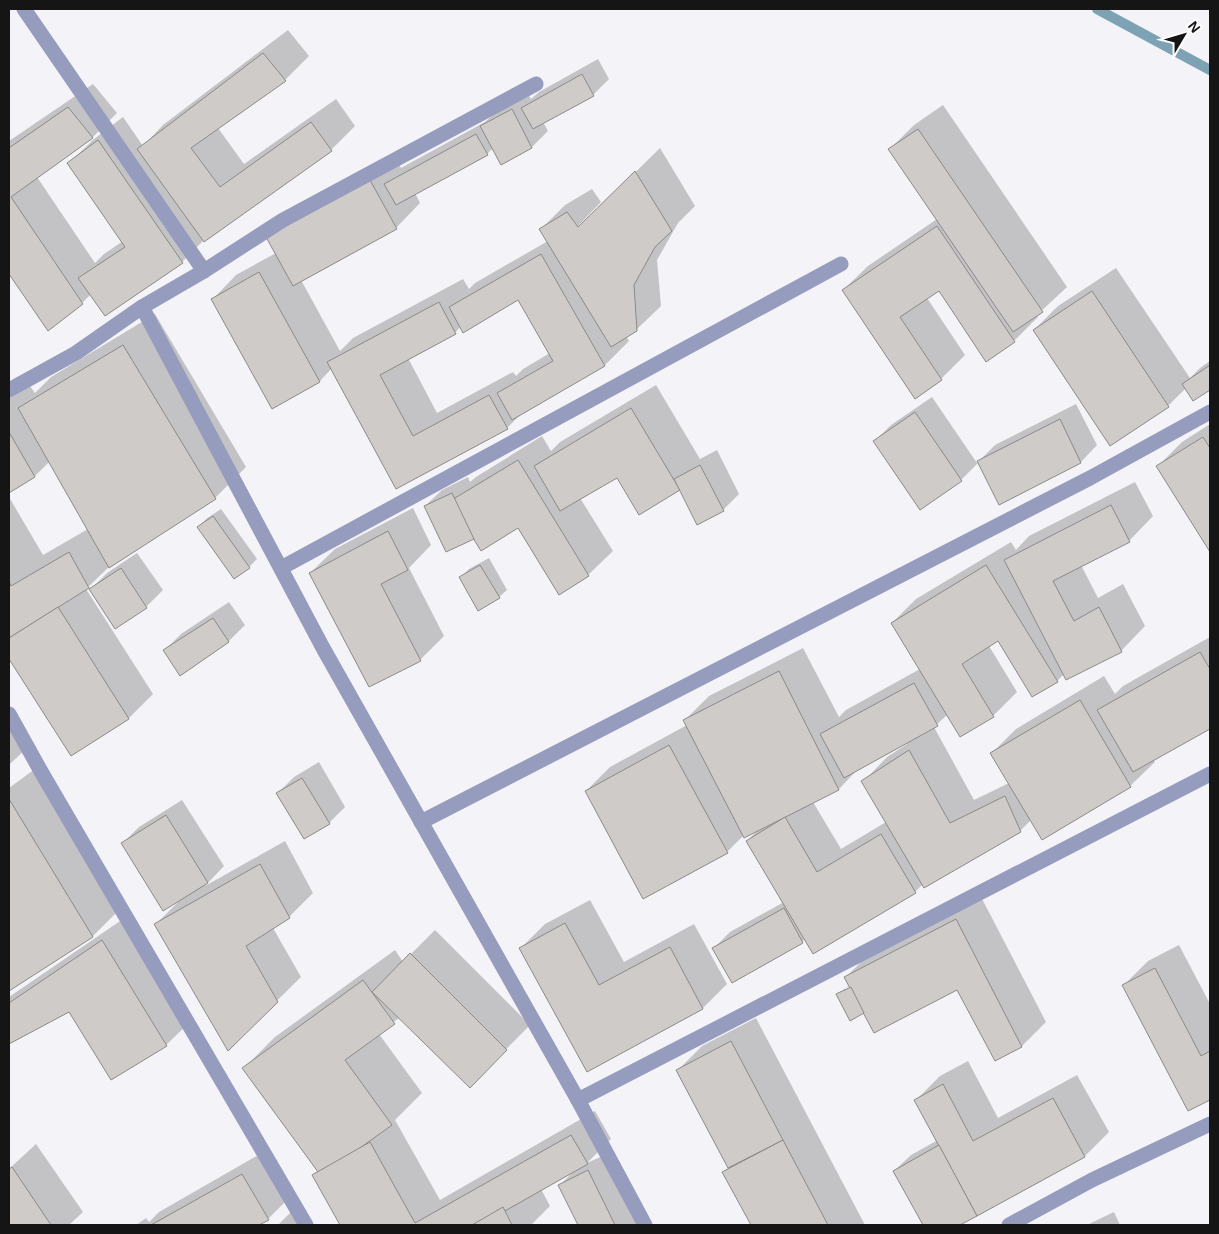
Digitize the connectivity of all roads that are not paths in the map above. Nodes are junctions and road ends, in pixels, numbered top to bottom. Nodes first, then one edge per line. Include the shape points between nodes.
1 (24, 9) edge
2 (536, 84) dead end
3 (841, 264) dead end
4 (204, 271) junction
5 (142, 307) junction
6 (9, 390) edge
7 (1210, 412) edge
8 (281, 568) junction
9 (9, 714) edge
10 (1210, 774) edge
11 (421, 822) junction
12 (578, 1100) junction
13 (1210, 1124) edge
14 (306, 1225) edge
15 (645, 1225) edge
16 (1009, 1225) edge

1 - 4 street
2 - 4 street via 283,220
3 - 8 street
4 - 5 street
5 - 6 street via 76,353
5 - 8 street
7 - 11 street via 1090,478
8 - 11 street
9 - 14 street
10 - 12 street
11 - 12 street
12 - 15 street
13 - 16 street via 1092,1180

